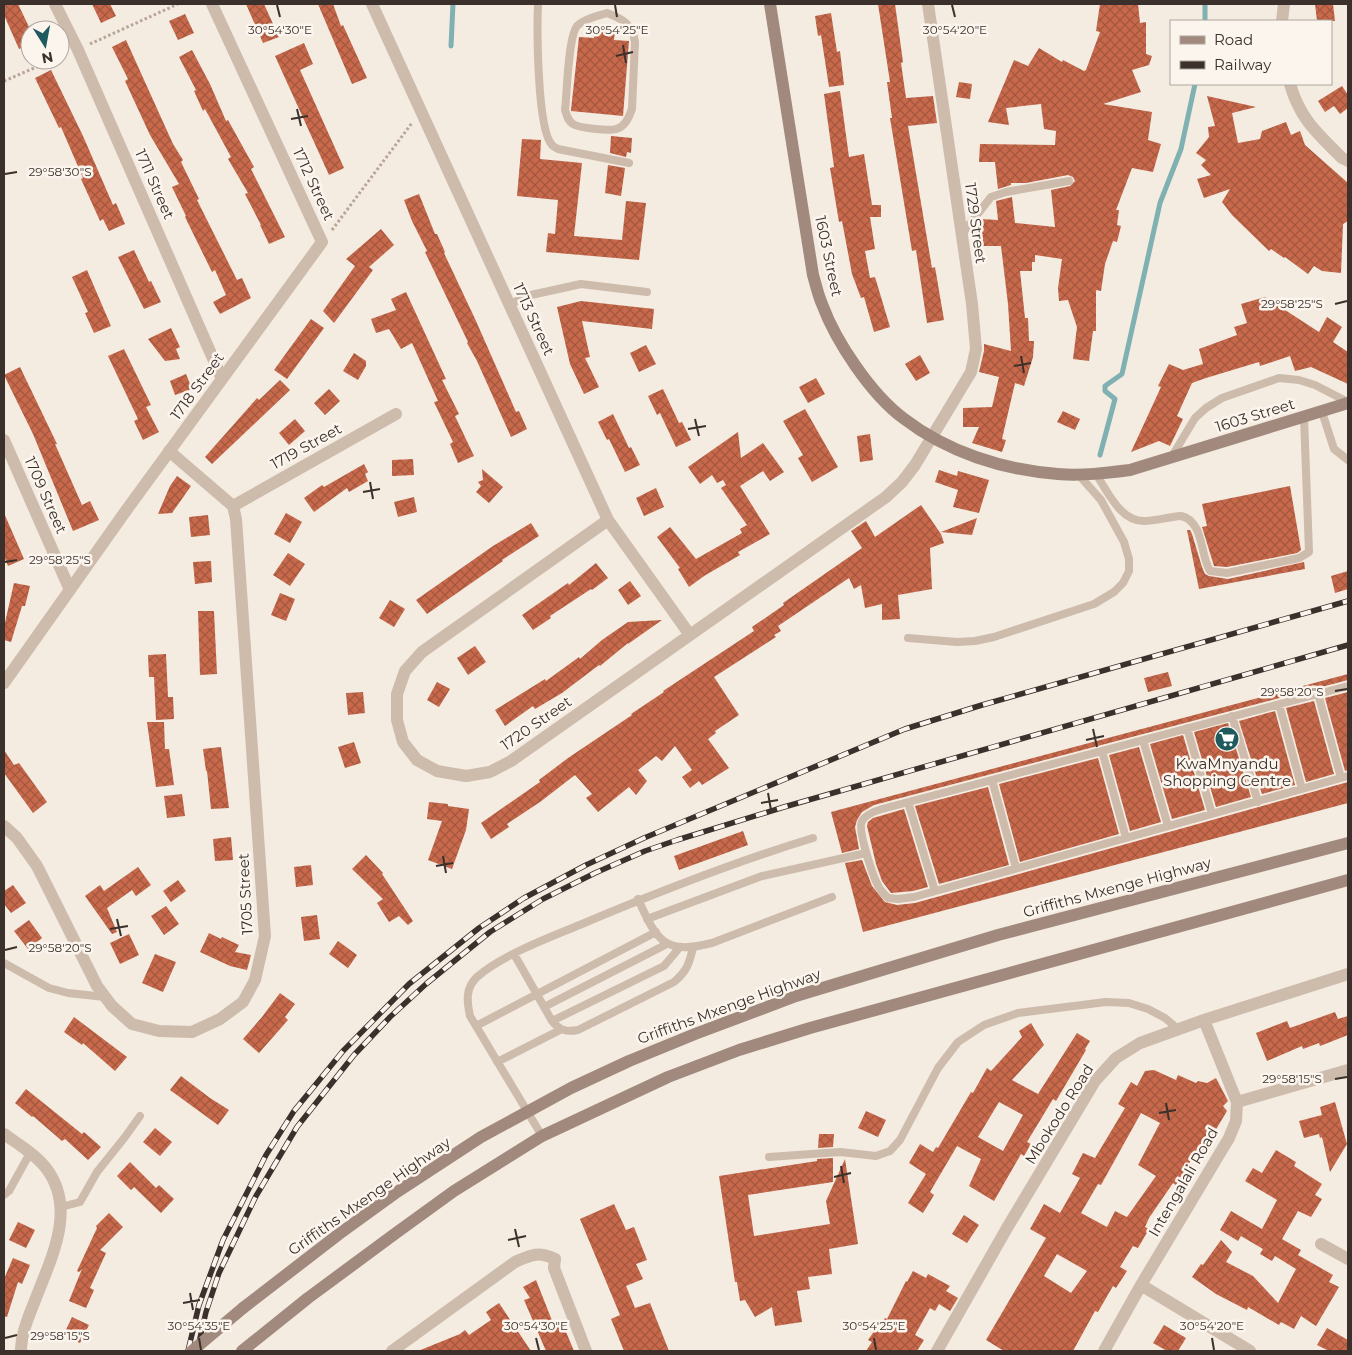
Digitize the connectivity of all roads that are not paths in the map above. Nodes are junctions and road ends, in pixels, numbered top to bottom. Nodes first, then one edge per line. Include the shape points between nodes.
1 (55, 4) edge
2 (212, 4) edge
3 (372, 4) edge
4 (538, 4) edge
5 (608, 4) edge
6 (770, 4) edge
7 (928, 4) edge
8 (1284, 4) edge
9 (607, 13) junction
10 (1282, 20) edge
11 (1290, 85) edge
12 (1348, 161) edge
13 (629, 163) dead end
14 (1069, 181) dead end
15 (962, 234) junction
16 (322, 242) joint
17 (647, 292) dead end
18 (510, 304) junction
19 (222, 379) junction
20 (1348, 403) edge
21 (1322, 412) junction
22 (396, 414) dead end
23 (1304, 417) junction
24 (932, 437) junction
25 (4, 440) edge
26 (169, 452) junction
27 (1171, 458) junction
28 (1348, 460) edge
29 (1078, 474) junction
30 (1096, 474) junction
31 (232, 506) junction
32 (608, 520) junction
33 (70, 590) junction
34 (690, 635) junction
35 (908, 638) dead end
36 (4, 683) edge
37 (1348, 686) edge
38 (1318, 694) junction
39 (1279, 704) junction
40 (1232, 716) junction
41 (1187, 728) junction
42 (1143, 740) junction
43 (1102, 750) junction
44 (1345, 777) edge
45 (992, 780) junction
46 (1302, 789) junction
47 (908, 802) junction
48 (1258, 802) junction
49 (1212, 814) junction
50 (4, 826) edge
51 (1168, 826) junction
52 (813, 838) dead end
53 (1126, 838) junction
54 (1348, 843) edge
55 (866, 853) junction
56 (1016, 868) junction
57 (1348, 880) edge
58 (935, 891) junction
59 (832, 897) dead end
60 (638, 900) junction
61 (647, 919) junction
62 (656, 932) junction
63 (667, 944) junction
64 (680, 947) junction
65 (692, 948) junction
66 (514, 954) junction
67 (4, 963) edge
68 (1348, 974) edge
69 (536, 994) junction
70 (105, 997) junction
71 (544, 1007) junction
72 (1204, 1020) junction
73 (552, 1021) junction
74 (476, 1026) junction
75 (1178, 1029) junction
76 (560, 1030) junction
77 (497, 1062) junction
78 (1348, 1070) edge
79 (1237, 1102) junction
80 (528, 1111) junction
81 (140, 1116) dead end
82 (4, 1134) edge
83 (542, 1136) junction
84 (30, 1153) junction
85 (768, 1158) dead end
86 (4, 1195) edge
87 (61, 1207) junction
88 (1321, 1244) dead end
89 (1348, 1259) edge
90 (1141, 1285) junction
91 (410, 1346) edge
92 (21, 1351) edge
93 (192, 1351) edge
94 (242, 1351) edge
95 (392, 1351) edge
96 (586, 1351) edge
97 (937, 1351) edge
98 (1104, 1351) edge
99 (1250, 1351) edge

1 - 19 street, 1711 Street
2 - 16 street, 1712 Street
3 - 18 street, 1713 Street
4 - 13 lane via 538,74 548,139 558,149
5 - 9 lane
6 - 24 street, 1603 Street via 813,275 822,304 854,364 877,392 902,417
7 - 15 street, 1729 Street
8 - 10 street
9 - 9 lane via 628,23 634,32 632,109 625,124 616,129 579,127 568,118 566,110 571,42 576,26 588,18
11 - 12 street via 1309,124
14 - 15 lane via 991,197
15 - 24 street, 1729 Street via 976,349 971,372
16 - 19 street, 1718 Street
17 - 18 lane via 581,284 531,295
18 - 32 street, 1713 Street
19 - 26 street, 1718 Street
20 - 21 street, 1603 Street
20 - 27 lane, 1603 Street via 1315,385 1279,378 1222,398 1206,408 1195,418
21 - 23 street, 1603 Street
21 - 28 lane via 1334,449
22 - 31 street, 1719 Street
23 - 27 street, 1603 Street
23 - 30 lane via 1310,547 1309,552 1299,558 1227,573 1210,571 1196,528 1186,517 1145,521 1129,518
24 - 29 street, 1603 Street via 973,457 1024,470
24 - 34 street, 1720 Street via 902,482 886,497
25 - 33 street, 1709 Street
26 - 31 street
26 - 33 street, 1718 Street
27 - 30 street, 1603 Street via 1130,470
29 - 30 street, 1603 Street
29 - 35 lane via 1101,500 1124,542 1129,559 1124,583 1094,604 994,637 956,642
31 - 70 street, 1705 Street via 239,546 265,936 255,980 244,1002 220,1020 192,1032 159,1031 132,1024
32 - 34 street, 1713 Street
32 - 34 street, 1720 Street via 422,652 405,671 397,694 397,720 403,742 417,760 437,771 466,776 490,772 511,761
33 - 36 street, 1718 Street
37 - 38 lane
38 - 39 lane
38 - 44 lane
39 - 40 lane
39 - 46 lane
40 - 41 lane
40 - 48 lane
41 - 42 lane
41 - 49 lane
42 - 43 lane
42 - 51 lane
43 - 45 lane
43 - 53 lane
44 - 46 lane
45 - 47 lane
45 - 56 lane
46 - 48 lane
47 - 55 lane via 882,808 862,821 860,829
47 - 58 lane
48 - 49 lane
49 - 51 lane
50 - 70 street, 1705 Street via 37,866
51 - 53 lane
52 - 60 lane
53 - 56 lane
54 - 80 street, Griffiths Mxenge Highway via 998,935 796,996 629,1061
55 - 58 lane via 879,888 888,898 914,897
55 - 61 lane via 762,876
56 - 58 lane
57 - 83 street via 864,1012 739,1050 668,1077
59 - 65 lane
60 - 61 lane
60 - 66 lane
61 - 62 lane
62 - 63 lane
62 - 69 lane
63 - 64 lane
63 - 71 lane
64 - 65 lane
64 - 73 lane via 664,966
65 - 76 lane via 689,964 674,982 578,1030
66 - 69 lane
66 - 74 lane via 476,978 468,989 470,1016
67 - 70 lane via 49,988
68 - 72 street, Mbokodo Road
69 - 71 lane
69 - 74 lane
71 - 73 lane
72 - 75 street, Mbokodo Road
72 - 79 street
73 - 76 lane
74 - 77 lane
75 - 85 lane via 1156,1013 1129,1002 1018,1013 984,1025 958,1042 938,1068 900,1140 890,1151 876,1156 840,1152
75 - 97 street, Mbokodo Road via 1140,1043 1116,1058 1095,1082
76 - 77 lane
77 - 80 lane
78 - 79 street
79 - 90 street, Intengalali Road via 1236,1120 1229,1138
80 - 83 lane
80 - 93 street, Griffiths Mxenge Highway, bridge via 481,1137 397,1192 243,1308
81 - 87 lane via 97,1172 80,1202
82 - 84 street
83 - 94 street via 396,1233
84 - 86 lane
84 - 87 street via 54,1180
87 - 92 street via 62,1220 56,1244 26,1324
88 - 89 street
90 - 98 street, Intengalali Road
90 - 99 street
91 - 95 street
91 - 96 street via 515,1262 544,1254 555,1259 554,1268

